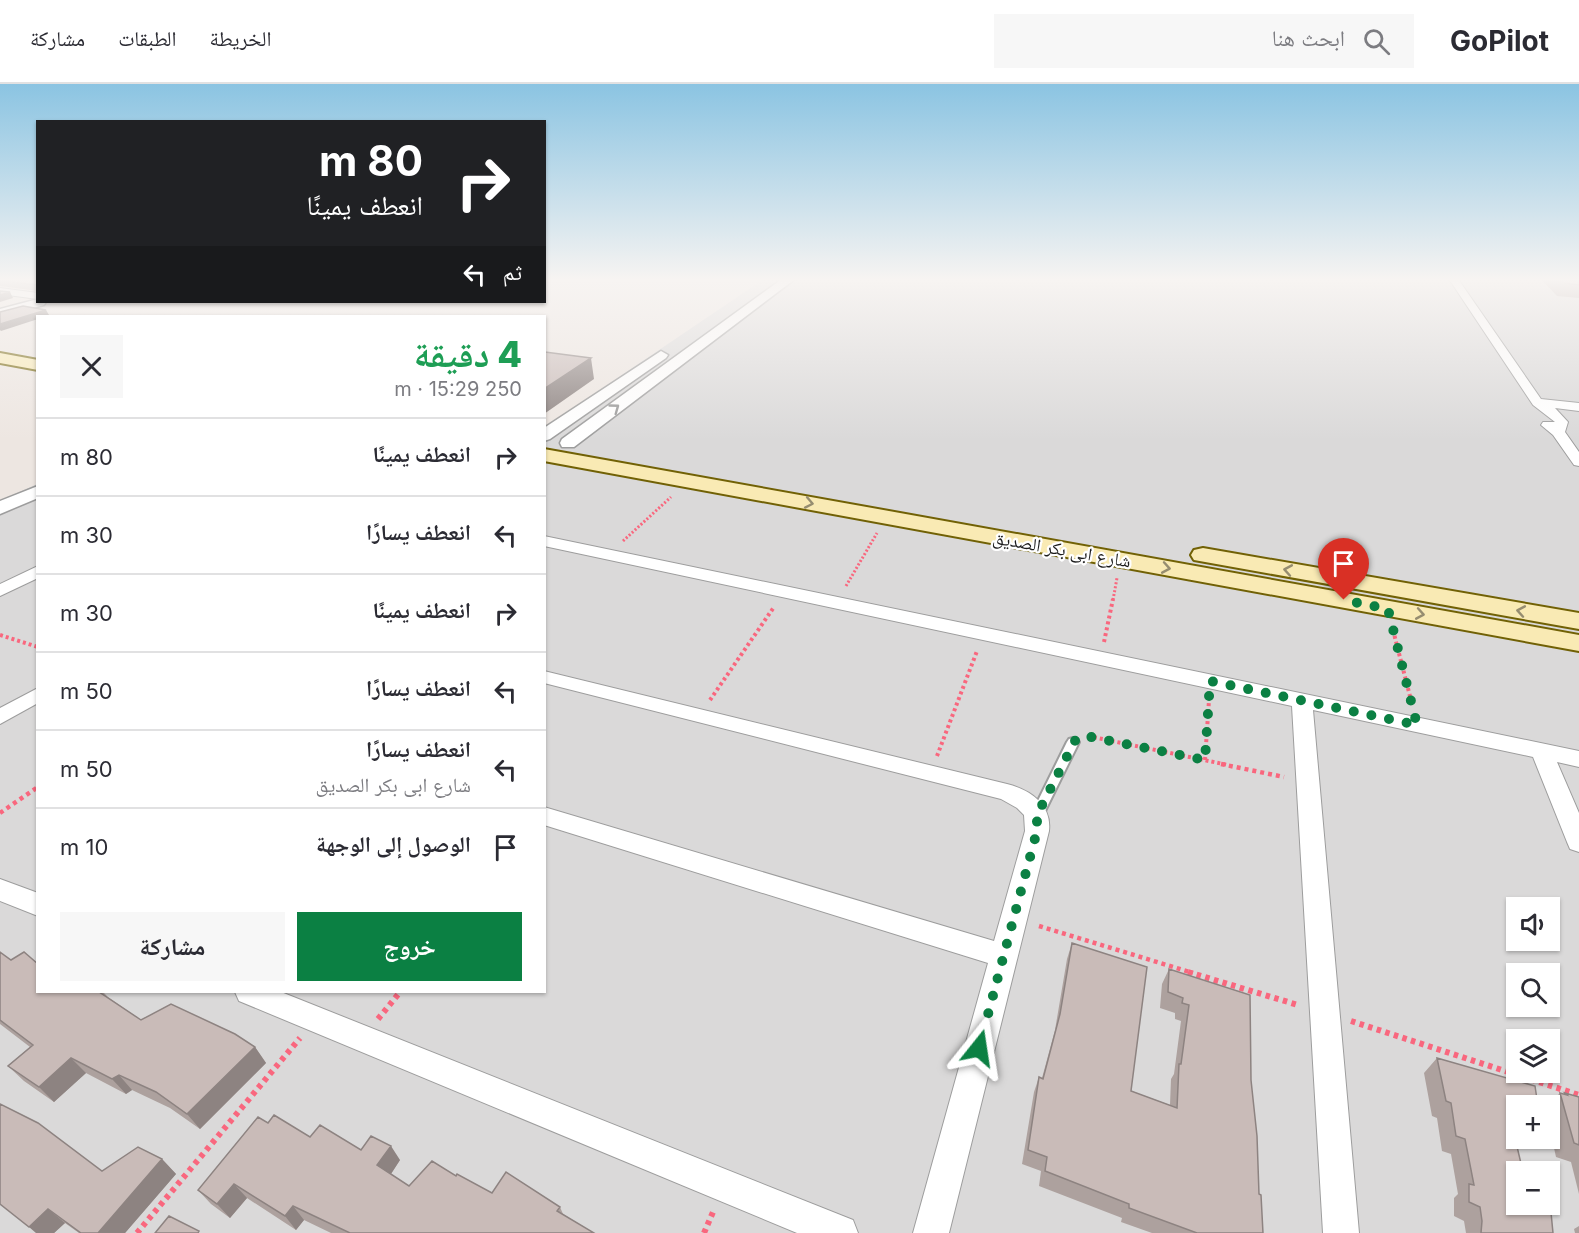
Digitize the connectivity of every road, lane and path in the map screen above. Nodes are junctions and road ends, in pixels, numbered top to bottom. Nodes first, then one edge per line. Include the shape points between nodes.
1 (717, 333) edge
2 (1489, 333) edge
3 (0, 344) edge
4 (671, 348) dead end
5 (36, 351) edge
6 (0, 358) edge
7 (36, 365) edge
8 (1538, 404) junction
9 (1579, 408) edge
10 (546, 437) edge
11 (546, 438) edge
12 (568, 443) junction
13 (546, 455) edge
14 (1579, 462) edge
15 (689, 480) junction
16 (36, 481) edge
17 (36, 491) edge
18 (0, 496) edge
19 (0, 508) edge
20 (914, 513) junction
21 (886, 517) junction
22 (546, 541) edge
23 (609, 554) junction
24 (1121, 560) junction
25 (36, 572) edge
26 (0, 591) edge
27 (784, 591) junction
28 (836, 602) junction
29 (1388, 609) junction
30 (1578, 626) edge
31 (984, 634) junction
32 (0, 635) edge
33 (36, 646) edge
34 (1101, 658) junction
35 (546, 678) edge
36 (1210, 681) junction
37 (36, 695) edge
38 (1302, 701) junction
39 (0, 717) edge
40 (698, 717) junction
41 (1417, 725) junction
42 (1073, 742) joint
43 (1542, 752) junction
44 (1579, 759) edge
45 (1205, 760) junction
46 (930, 774) junction
47 (1308, 782) junction
48 (36, 788) edge
49 (0, 813) edge
50 (1037, 815) junction
51 (546, 817) edge
52 (1579, 842) edge
53 (0, 890) edge
54 (36, 904) edge
55 (1003, 956) junction
56 (251, 993) edge
57 (399, 993) edge
58 (316, 1019) junction
59 (362, 1038) junction
60 (137, 1233) edge
61 (840, 1233) edge
62 (931, 1233) edge
63 (1341, 1233) edge

12 -> 1 street
2 - 8 street
3 - 5 main road
4 - 10 street
6 - 7 main road
8 - 9 street
8 - 14 street via 1537,414 1558,432
11 - 12 main road, شارع ابى بكر الصديق
12 - 20 main road, شارع ابى بكر الصديق
13 - 15 main road, شارع ابى بكر الصديق
15 -> 21 main road, شارع ابى بكر الصديق
15 - 23 path
16 - 18 street
17 - 19 street
20 - 21 main road, شارع ابى بكر الصديق
20 - 24 main road, شارع ابى بكر الصديق
30 -> 20 main road, شارع ابى بكر الصديق
21 - 28 path
22 - 23 street
23 - 27 street
24 -> 29 main road, شارع ابى بكر الصديق
24 - 34 path
25 - 26 street
27 - 28 street
27 - 40 path
28 - 31 street
29 -> 30 main road, شارع ابى بكر الصديق
29 - 41 path
31 - 34 street
31 - 46 path
32 - 33 path
34 - 36 street
35 - 40 street
36 - 38 street
36 - 45 path
37 - 39 street
38 - 41 street
38 - 47 street
40 - 46 street
41 - 43 street
42 - 45 path via 1086,736
42 - 50 lane
43 - 44 street
43 - 52 street
45 - 47 path
46 - 50 street via 1007,792 1031,805
47 - 63 street
48 - 49 path
50 - 55 street via 1038,824
51 - 55 street
53 - 54 street
55 - 62 street
56 - 58 street
57 - 59 path
58 - 59 street
58 - 60 path
59 - 61 street

